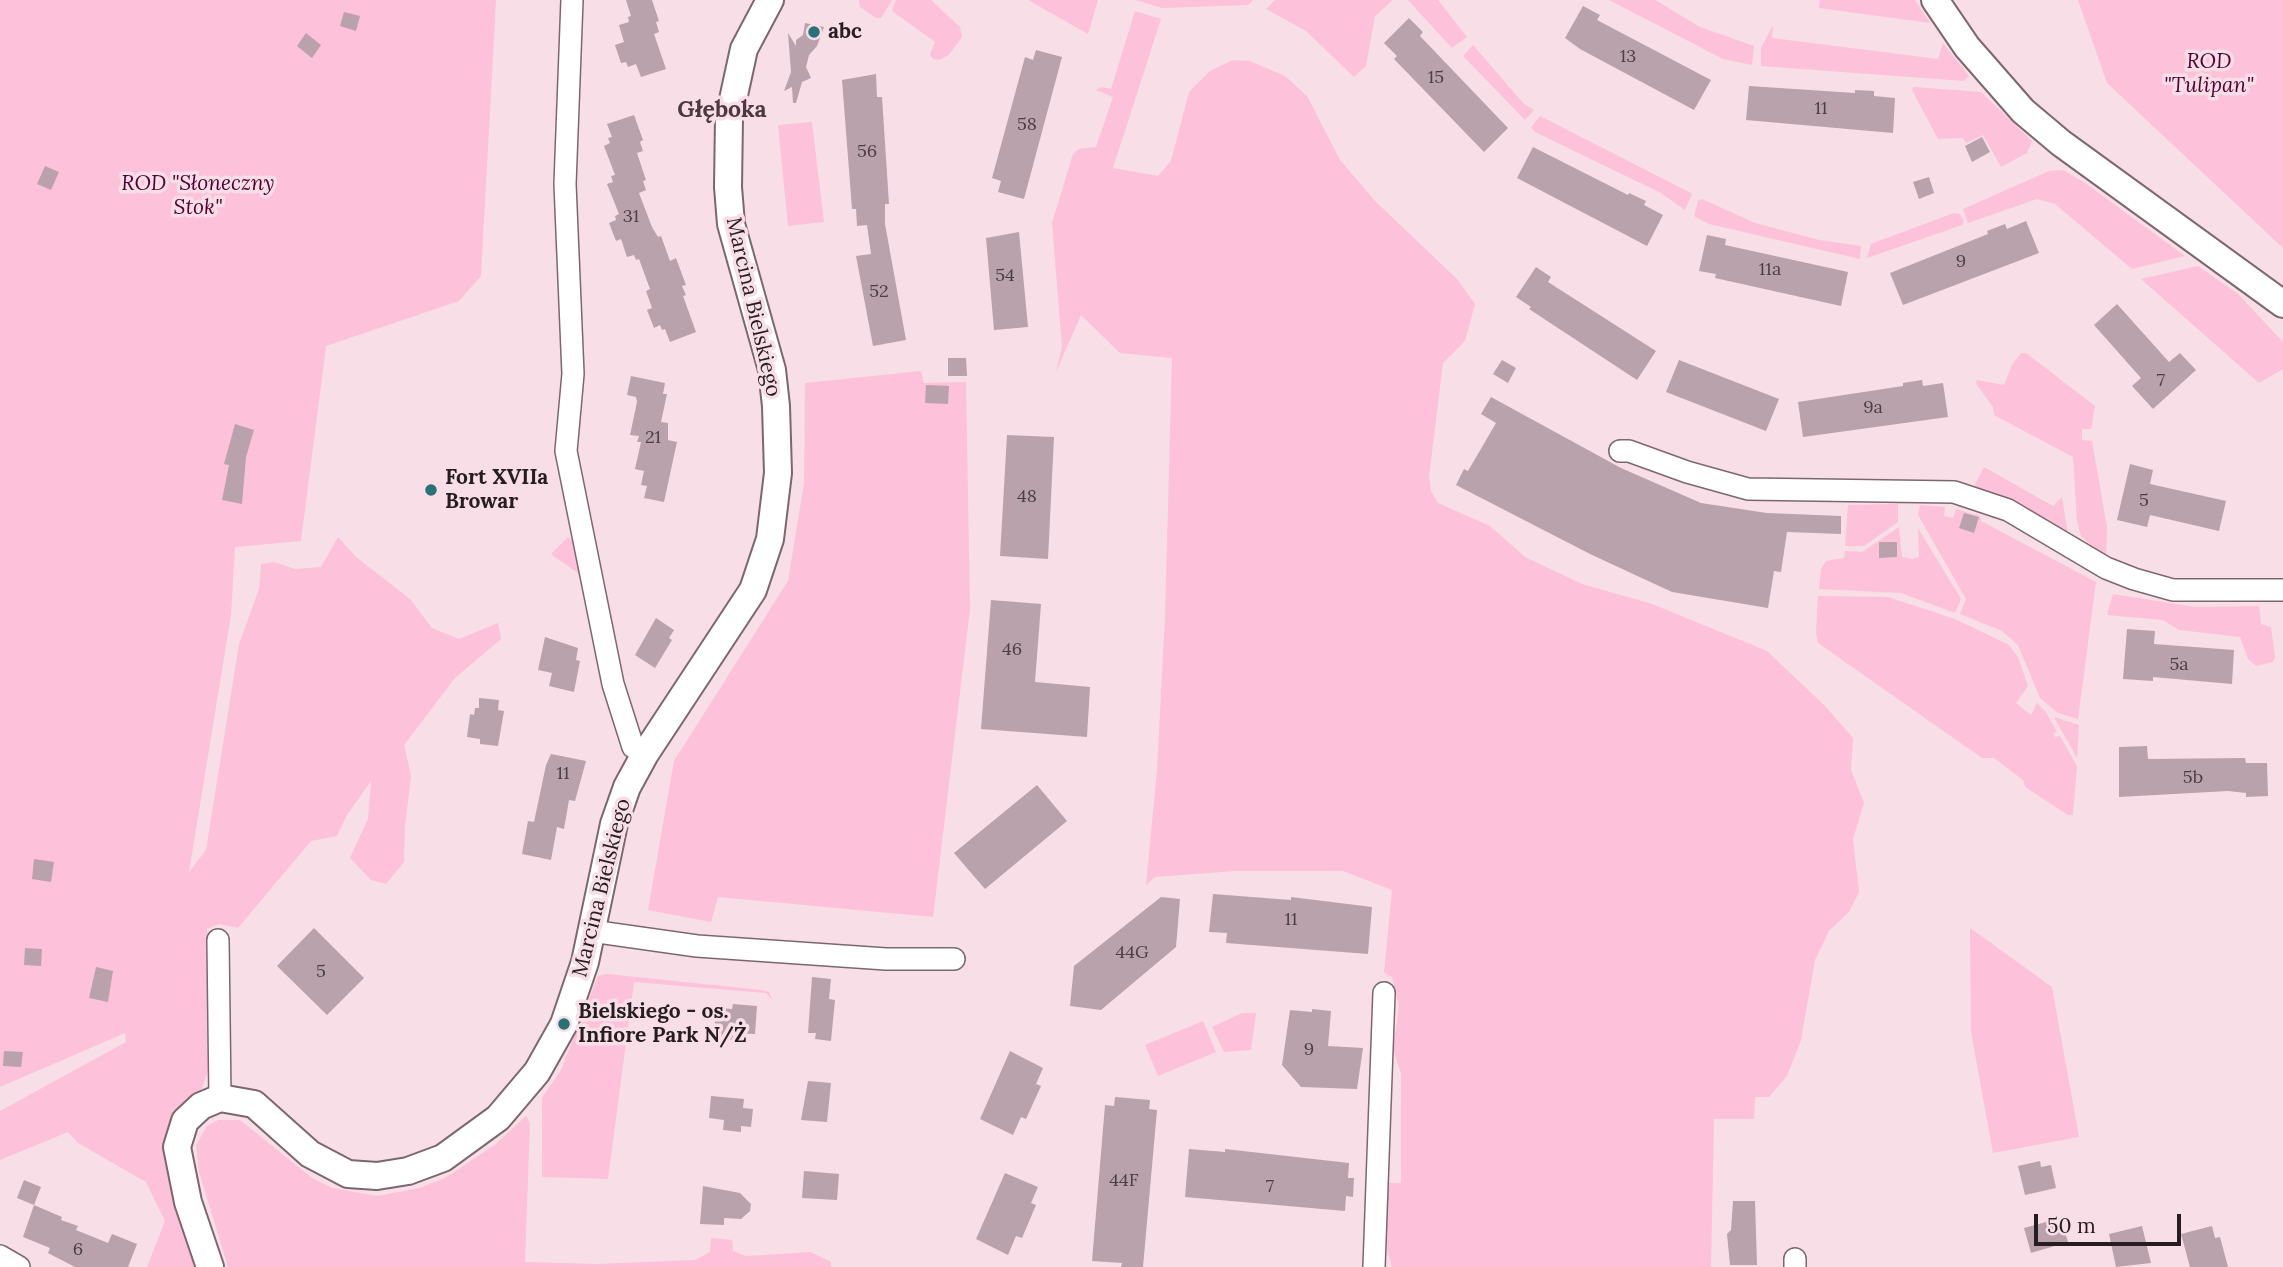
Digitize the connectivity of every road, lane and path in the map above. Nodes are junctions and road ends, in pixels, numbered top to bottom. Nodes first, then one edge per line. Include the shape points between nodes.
1 (572, 0) edge
2 (770, 0) edge
3 (1935, 0) edge
4 (2283, 304) edge
5 (1620, 451) dead end
6 (2283, 590) edge
7 (645, 754) junction
8 (591, 931) junction
9 (218, 940) dead end
10 (954, 959) dead end
11 (1384, 993) dead end
12 (219, 1098) junction
13 (0, 1256) edge
14 (19, 1267) edge
15 (210, 1267) edge
16 (1374, 1267) edge

1 - 7 street via 565,184 573,374 566,451 613,684 633,747
2 - 7 street, Marcina Bielskiego via 744,49 729,118 728,187 731,224 772,370 778,473 770,539 753,590
3 - 4 street via 1967,47 2023,111
5 - 6 street via 1748,489 1954,492 2008,510 2106,568 2134,579 2173,590
7 - 8 street, Marcina Bielskiego via 614,824
8 - 10 street via 697,946
8 - 12 street, Marcina Bielskiego via 564,1024 537,1072 498,1118 443,1158 392,1174 348,1174 310,1154 254,1104
9 - 12 street
11 - 16 street
12 - 15 street via 185,1121 177,1147 187,1202
13 - 14 street

